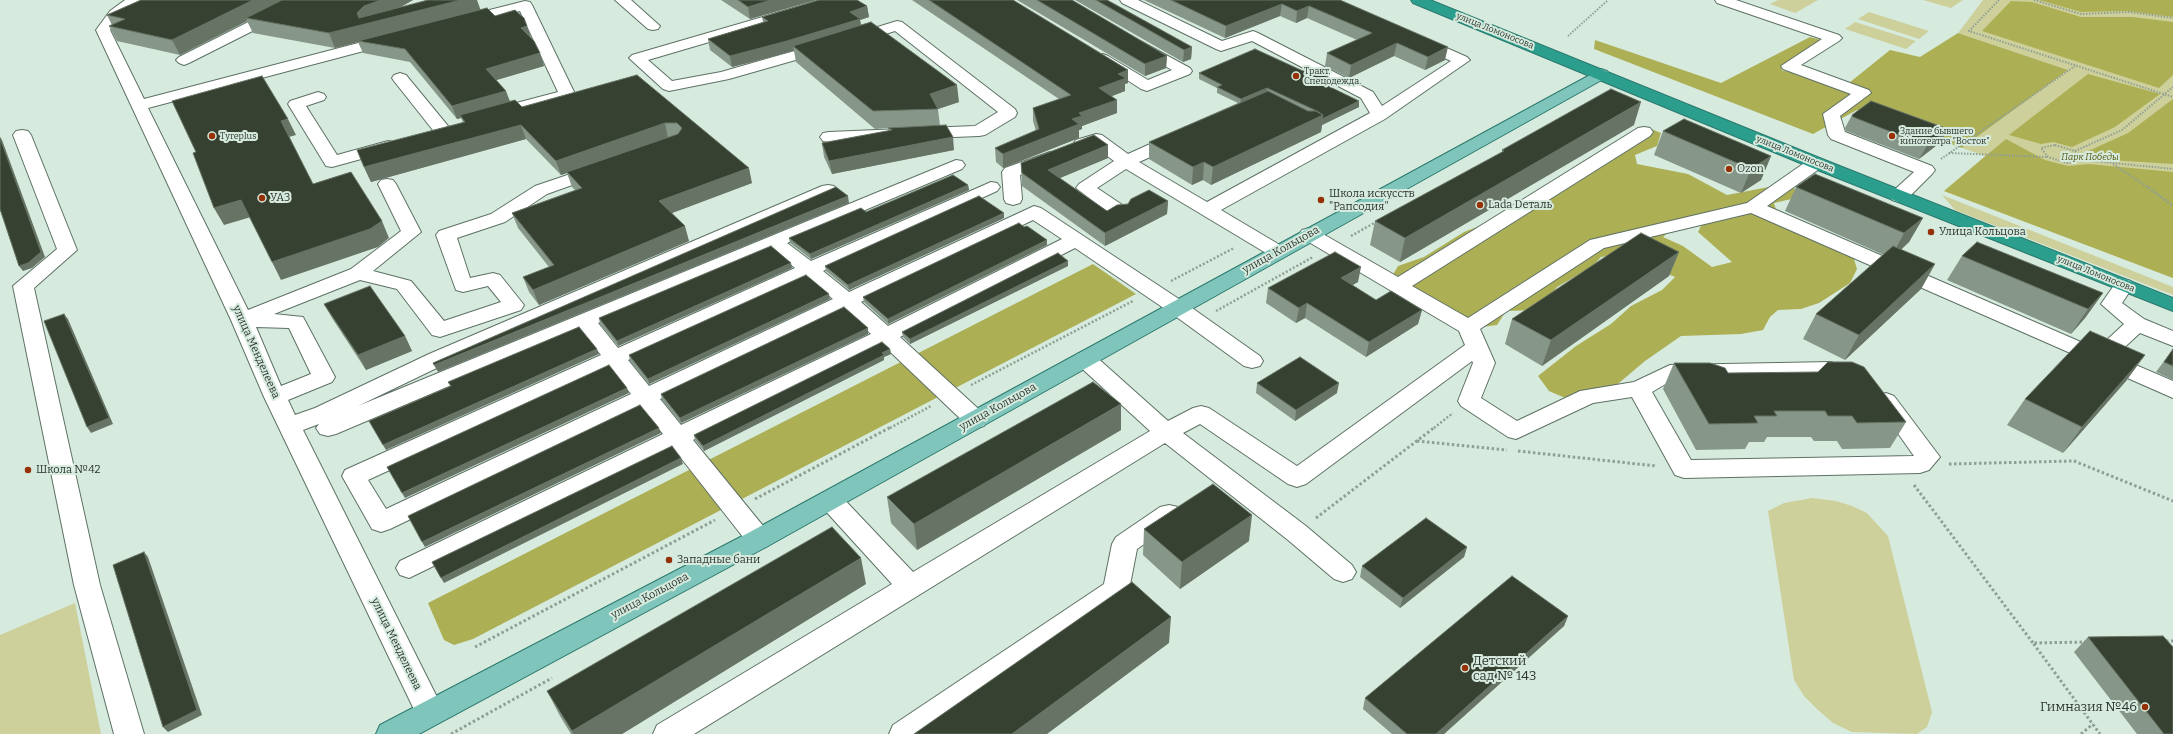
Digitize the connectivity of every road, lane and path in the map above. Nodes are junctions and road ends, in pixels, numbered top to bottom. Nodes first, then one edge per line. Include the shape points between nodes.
1 (134, 0) edge
2 (303, 0) edge
3 (622, 0) edge
4 (837, 0) edge
5 (1127, 0) edge
6 (1418, 0) edge
7 (1608, 0) edge
8 (1722, 0) edge
9 (1999, 0) edge
10 (2034, 0) edge
11 (530, 2) edge
12 (2173, 18) edge
13 (448, 25) edge
14 (653, 26) dead end
15 (1404, 35) edge
16 (1568, 36) dead end
17 (401, 37) edge
18 (1130, 40) edge
19 (1092, 53) edge
20 (184, 60) dead end
21 (2075, 66) junction
22 (1601, 74) junction
23 (400, 78) dead end
24 (2173, 87) edge
25 (2166, 94) junction
26 (318, 97) dead end
27 (2173, 97) edge
28 (139, 105) junction
29 (1379, 115) junction
30 (479, 119) edge
31 (1099, 128) dead end
32 (442, 130) edge
33 (1644, 132) dead end
34 (1189, 134) edge
35 (22, 135) dead end
36 (829, 137) dead end
37 (405, 141) edge
38 (2075, 151) junction
39 (1949, 154) junction
40 (2048, 157) junction
41 (2083, 160) junction
42 (1126, 162) junction
43 (1816, 163) junction
44 (2111, 163) junction
45 (616, 164) edge
46 (956, 165) dead end
47 (2173, 168) edge
48 (1926, 170) junction
49 (388, 184) dead end
50 (991, 186) junction
51 (828, 190) edge
52 (1899, 196) junction
53 (1013, 199) junction
54 (2173, 206) edge
55 (1753, 207) junction
56 (1207, 210) junction
57 (1034, 212) junction
58 (1120, 212) edge
59 (1309, 234) junction
60 (1254, 237) junction
61 (1076, 240) junction
62 (773, 242) junction
63 (1278, 252) junction
64 (808, 270) junction
65 (358, 273) junction
66 (2124, 285) junction
67 (1398, 286) junction
68 (1152, 291) junction
69 (848, 301) junction
70 (2173, 305) edge
71 (1178, 308) junction
72 (242, 320) junction
73 (585, 320) junction
74 (2136, 324) junction
75 (885, 336) junction
76 (1472, 337) junction
77 (2173, 339) edge
78 (615, 358) junction
79 (2100, 358) junction
80 (1085, 360) junction
81 (1252, 362) dead end
82 (1639, 389) junction
83 (2173, 390) edge
84 (275, 396) junction
85 (647, 396) junction
86 (950, 396) junction
87 (1469, 401) junction
88 (976, 420) junction
89 (289, 426) junction
90 (328, 428) dead end
91 (1166, 432) junction
92 (678, 437) junction
93 (1417, 441) junction
94 (1909, 465) junction
95 (1684, 469) junction
96 (1206, 490) junction
97 (830, 500) junction
98 (2173, 501) edge
99 (734, 510) junction
100 (1297, 533) junction
101 (759, 539) junction
102 (408, 568) dead end
103 (1343, 572) dead end
104 (911, 587) junction
105 (2157, 641) edge
106 (2173, 641) edge
107 (2095, 642) edge
108 (2033, 643) junction
109 (475, 647) dead end
110 (430, 713) junction
111 (2093, 724) junction
112 (129, 734) edge
113 (392, 734) edge
114 (668, 734) edge
115 (904, 734) edge
116 (2080, 734) edge
117 (2100, 734) edge

1 - 28 street, улица Менделеева via 115,14 103,30
2 - 20 street
3 - 14 street
4 - 36 street via 637,58 669,86 751,69 897,25 1009,113 979,131
5 - 29 street via 1221,46 1253,36 1367,95
6 - 22 highway, улица Ломоносова
7 - 16 path
8 - 48 street via 1834,38 1789,66 1863,93 1831,114 1837,135
9 - 21 path via 1969,32
10 - 12 path via 2081,14 2129,12
11 - 13 street
11 - 30 street via 567,94
15 - 29 street via 1462,60
17 - 28 street
18 - 19 street via 1184,71 1147,86
21 - 25 path
21 - 39 path
22 - 43 highway, улица Ломоносова
22 - 59 main road, улица Кольцова
23 - 32 street
24 - 25 path
25 - 27 path
25 - 38 path via 2122,130
26 - 37 street via 296,104 332,162
28 - 72 street, улица Менделеева
29 - 56 street
31 - 50 street via 1000,166 990,177
33 - 67 street
34 - 42 street
35 - 112 street via 67,250 23,286 87,585
38 - 40 path via 2055,145 2041,148
38 - 41 path
39 - 40 path
39 - 48 path
40 - 41 path via 2067,163
41 - 44 path
42 - 53 street via 1096,139 1011,172
42 - 56 street
42 - 58 street via 1085,188
43 - 52 highway, улица Ломоносова
43 - 55 street
44 - 47 path
44 - 54 path
45 - 65 street via 541,190 498,218 446,235 463,286 492,278 514,305 440,330 404,285
46 - 62 street
48 - 52 street
49 - 65 street via 411,232
50 - 53 street
50 - 64 street
51 - 89 street via 437,360 323,414
52 - 66 highway, улица Ломоносова
53 - 57 street
55 - 76 street via 1597,244
55 - 79 street
56 - 60 street
57 - 61 street
57 - 69 street
59 - 63 main road, улица Кольцова
59 - 67 street
60 - 63 street
60 - 68 path
61 - 68 street
61 - 75 street
62 - 64 street
62 - 73 street
63 - 71 main road, улица Кольцова
64 - 69 street
64 - 78 street
65 - 72 street
66 - 70 highway, улица Ломоносова
66 - 74 street via 2111,304
67 - 76 street
68 - 71 street
68 - 86 path
69 - 75 street
69 - 85 street
71 - 80 main road, улица Кольцова
71 - 81 street
72 - 84 street, улица Менделеева
72 - 84 street via 296,322 324,376
73 - 78 street
73 - 90 street
74 - 77 street
74 - 79 street
75 - 86 street
75 - 92 street
76 - 87 street via 1484,363
76 - 91 street via 1297,478 1201,414
78 - 85 street
78 - 85 street via 354,476 382,522
79 - 83 street
80 - 88 main road, улица Кольцова
80 - 91 street
82 - 87 street via 1588,396 1516,431
82 - 94 street via 1670,372 1831,369 1882,395 1928,457
82 - 95 street
84 - 89 street, улица Менделеева
85 - 92 street
86 - 88 street
86 - 99 path
87 - 93 path
88 - 97 main road, улица Кольцова
89 - 110 street, улица Менделеева
91 - 96 street
91 - 104 street
92 - 99 street
92 - 102 street
93 - 95 path
93 - 100 path
94 - 95 street
94 - 98 path via 2074,461
94 - 108 path
96 - 100 street
96 - 115 street via 1125,544 1116,590
97 - 101 main road, улица Кольцова
97 - 104 street
99 - 101 street
99 - 109 path
100 - 103 street
101 - 110 main road, улица Кольцова
104 - 114 street
105 - 106 path
107 - 108 path
108 - 111 path
110 - 113 main road, улица Кольцова
111 - 116 path
111 - 117 path

